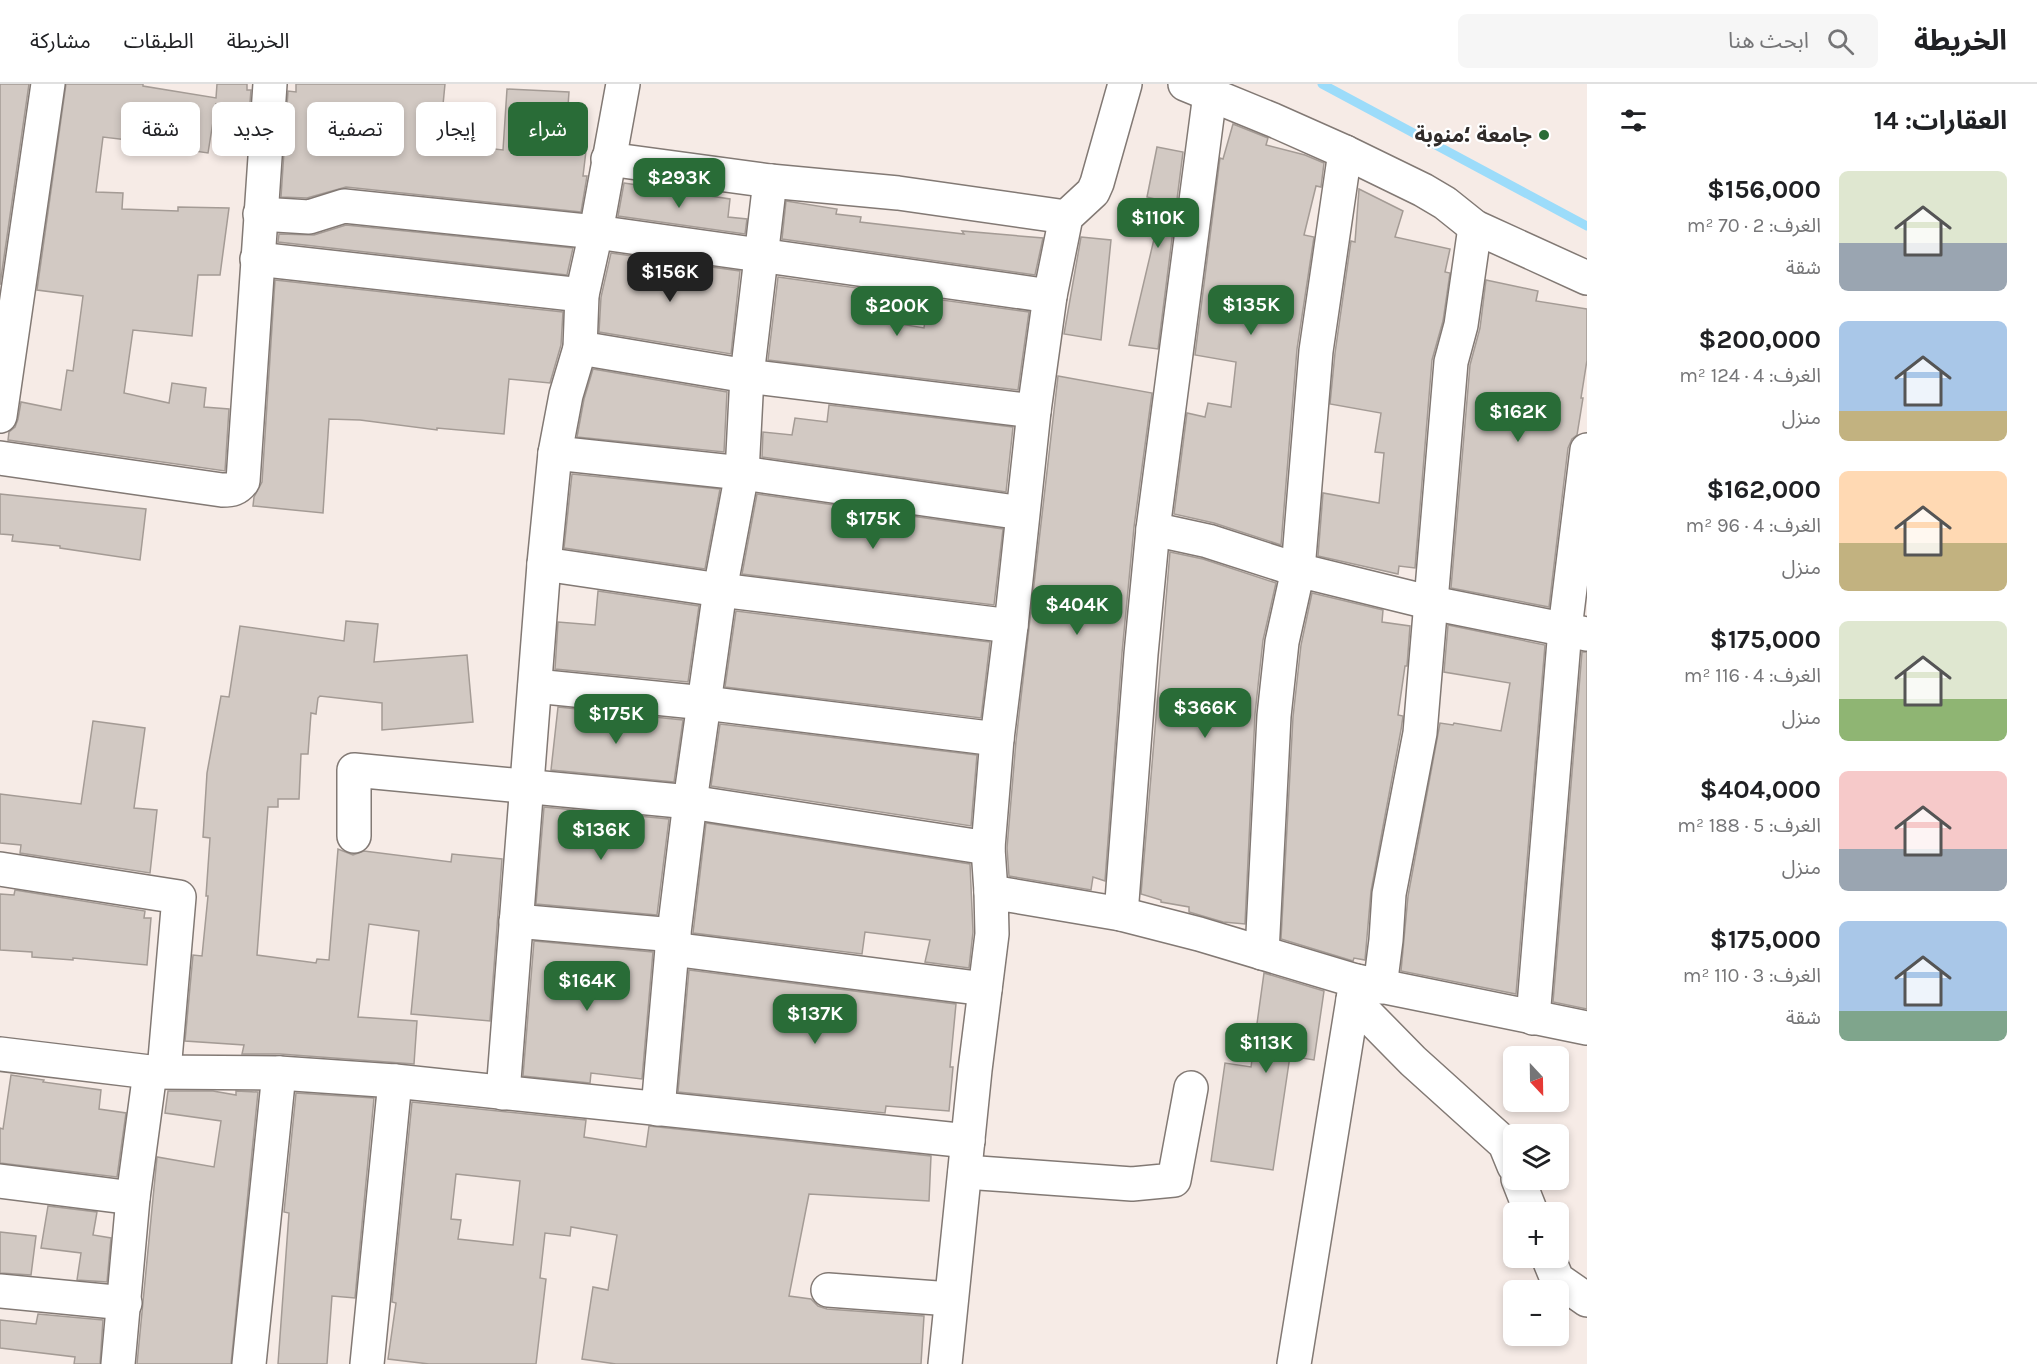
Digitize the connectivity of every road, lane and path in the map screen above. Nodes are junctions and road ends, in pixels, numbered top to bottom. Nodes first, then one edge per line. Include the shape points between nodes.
1 (48, 84) edge
2 (270, 84) edge
3 (623, 84) edge
4 (1125, 84) edge
5 (1198, 89) edge
6 (1346, 152) junction
7 (608, 159) junction
8 (770, 182) junction
9 (260, 214) junction
10 (1066, 217) junction
11 (1475, 227) junction
12 (596, 232) junction
13 (762, 255) junction
14 (258, 260) junction
15 (1587, 278) edge
16 (582, 295) junction
17 (1050, 296) junction
18 (580, 348) junction
19 (747, 376) junction
20 (1034, 411) junction
21 (0, 416) edge
22 (1587, 450) edge
23 (555, 453) junction
24 (0, 458) edge
25 (742, 473) junction
26 (1022, 513) junction
27 (1154, 529) junction
28 (544, 564) junction
29 (1298, 570) junction
30 (720, 590) junction
31 (1432, 603) junction
32 (1011, 626) junction
33 (1576, 632) edge
34 (535, 686) junction
35 (705, 703) junction
36 (997, 739) junction
37 (527, 786) junction
38 (690, 802) junction
39 (354, 836) dead end
40 (988, 848) junction
41 (0, 869) edge
42 (991, 892) junction
43 (1121, 914) junction
44 (516, 921) junction
45 (673, 942) junction
46 (1262, 953) junction
47 (985, 989) junction
48 (1363, 989) junction
49 (1533, 1018) junction
50 (1587, 1028) edge
51 (0, 1054) edge
52 (157, 1072) junction
53 (279, 1073) junction
54 (395, 1081) junction
55 (1191, 1088) dead end
56 (503, 1093) junction
57 (658, 1109) junction
58 (1503, 1142) edge
59 (966, 1156) junction
60 (0, 1181) edge
61 (133, 1198) junction
62 (1552, 1268) edge
63 (828, 1290) dead end
64 (0, 1291) edge
65 (951, 1299) junction
66 (1587, 1300) edge
67 (125, 1303) junction
68 (118, 1364) edge
69 (249, 1364) edge
70 (367, 1364) edge
71 (945, 1364) edge
72 (1294, 1364) edge

1 - 21 street
2 - 9 street
3 - 7 street
4 - 10 street via 1097,183 1093,192
5 - 6 street
5 - 27 street
6 - 11 street via 1430,194
6 - 29 street via 1316,351
7 - 8 street
7 - 12 street
8 - 10 street via 898,193
8 - 13 street
9 - 12 street via 309,217 344,206
9 - 14 street
10 - 17 street
11 - 15 street
11 - 31 street via 1461,325 1451,362
12 - 13 street
12 - 16 street
13 - 17 street
13 - 19 street
14 - 16 street
14 - 24 street via 243,481 239,487 222,490
16 - 18 street
17 - 20 street
18 - 19 street
18 - 23 street
19 - 20 street
19 - 25 street
20 - 26 street
22 - 33 street
23 - 25 street
23 - 28 street
25 - 26 street
25 - 30 street
26 - 32 street
27 - 29 street via 1208,541
27 - 43 street
28 - 30 street
28 - 34 street
29 - 31 street
29 - 46 street via 1282,642 1274,716
30 - 32 street
30 - 35 street
31 - 33 street
31 - 48 street via 1420,733 1389,894 1386,940
32 - 36 street
33 - 49 street
34 - 35 street
34 - 37 street
35 - 36 street
35 - 38 street
36 - 40 street
37 - 38 street
37 - 39 street via 354,770
37 - 44 street
38 - 40 street
38 - 45 street
40 - 42 street
41 - 52 street via 179,897
42 - 43 street
42 - 47 street via 992,934
43 - 46 street
44 - 45 street
44 - 56 street
45 - 47 street
45 - 57 street
46 - 48 street
47 - 59 street
48 - 49 street
48 - 58 street via 1413,1061
48 - 72 street
49 - 50 street
51 - 52 street
52 - 53 street
52 - 61 street
53 - 54 street
53 - 69 street
54 - 56 street
54 - 70 street
55 - 59 street via 1174,1180 1132,1184
56 - 57 street
57 - 59 street
59 - 65 street
60 - 61 street
61 - 67 street
62 - 66 street via 1557,1279
63 - 65 street
64 - 67 street
65 - 71 street
67 - 68 street

